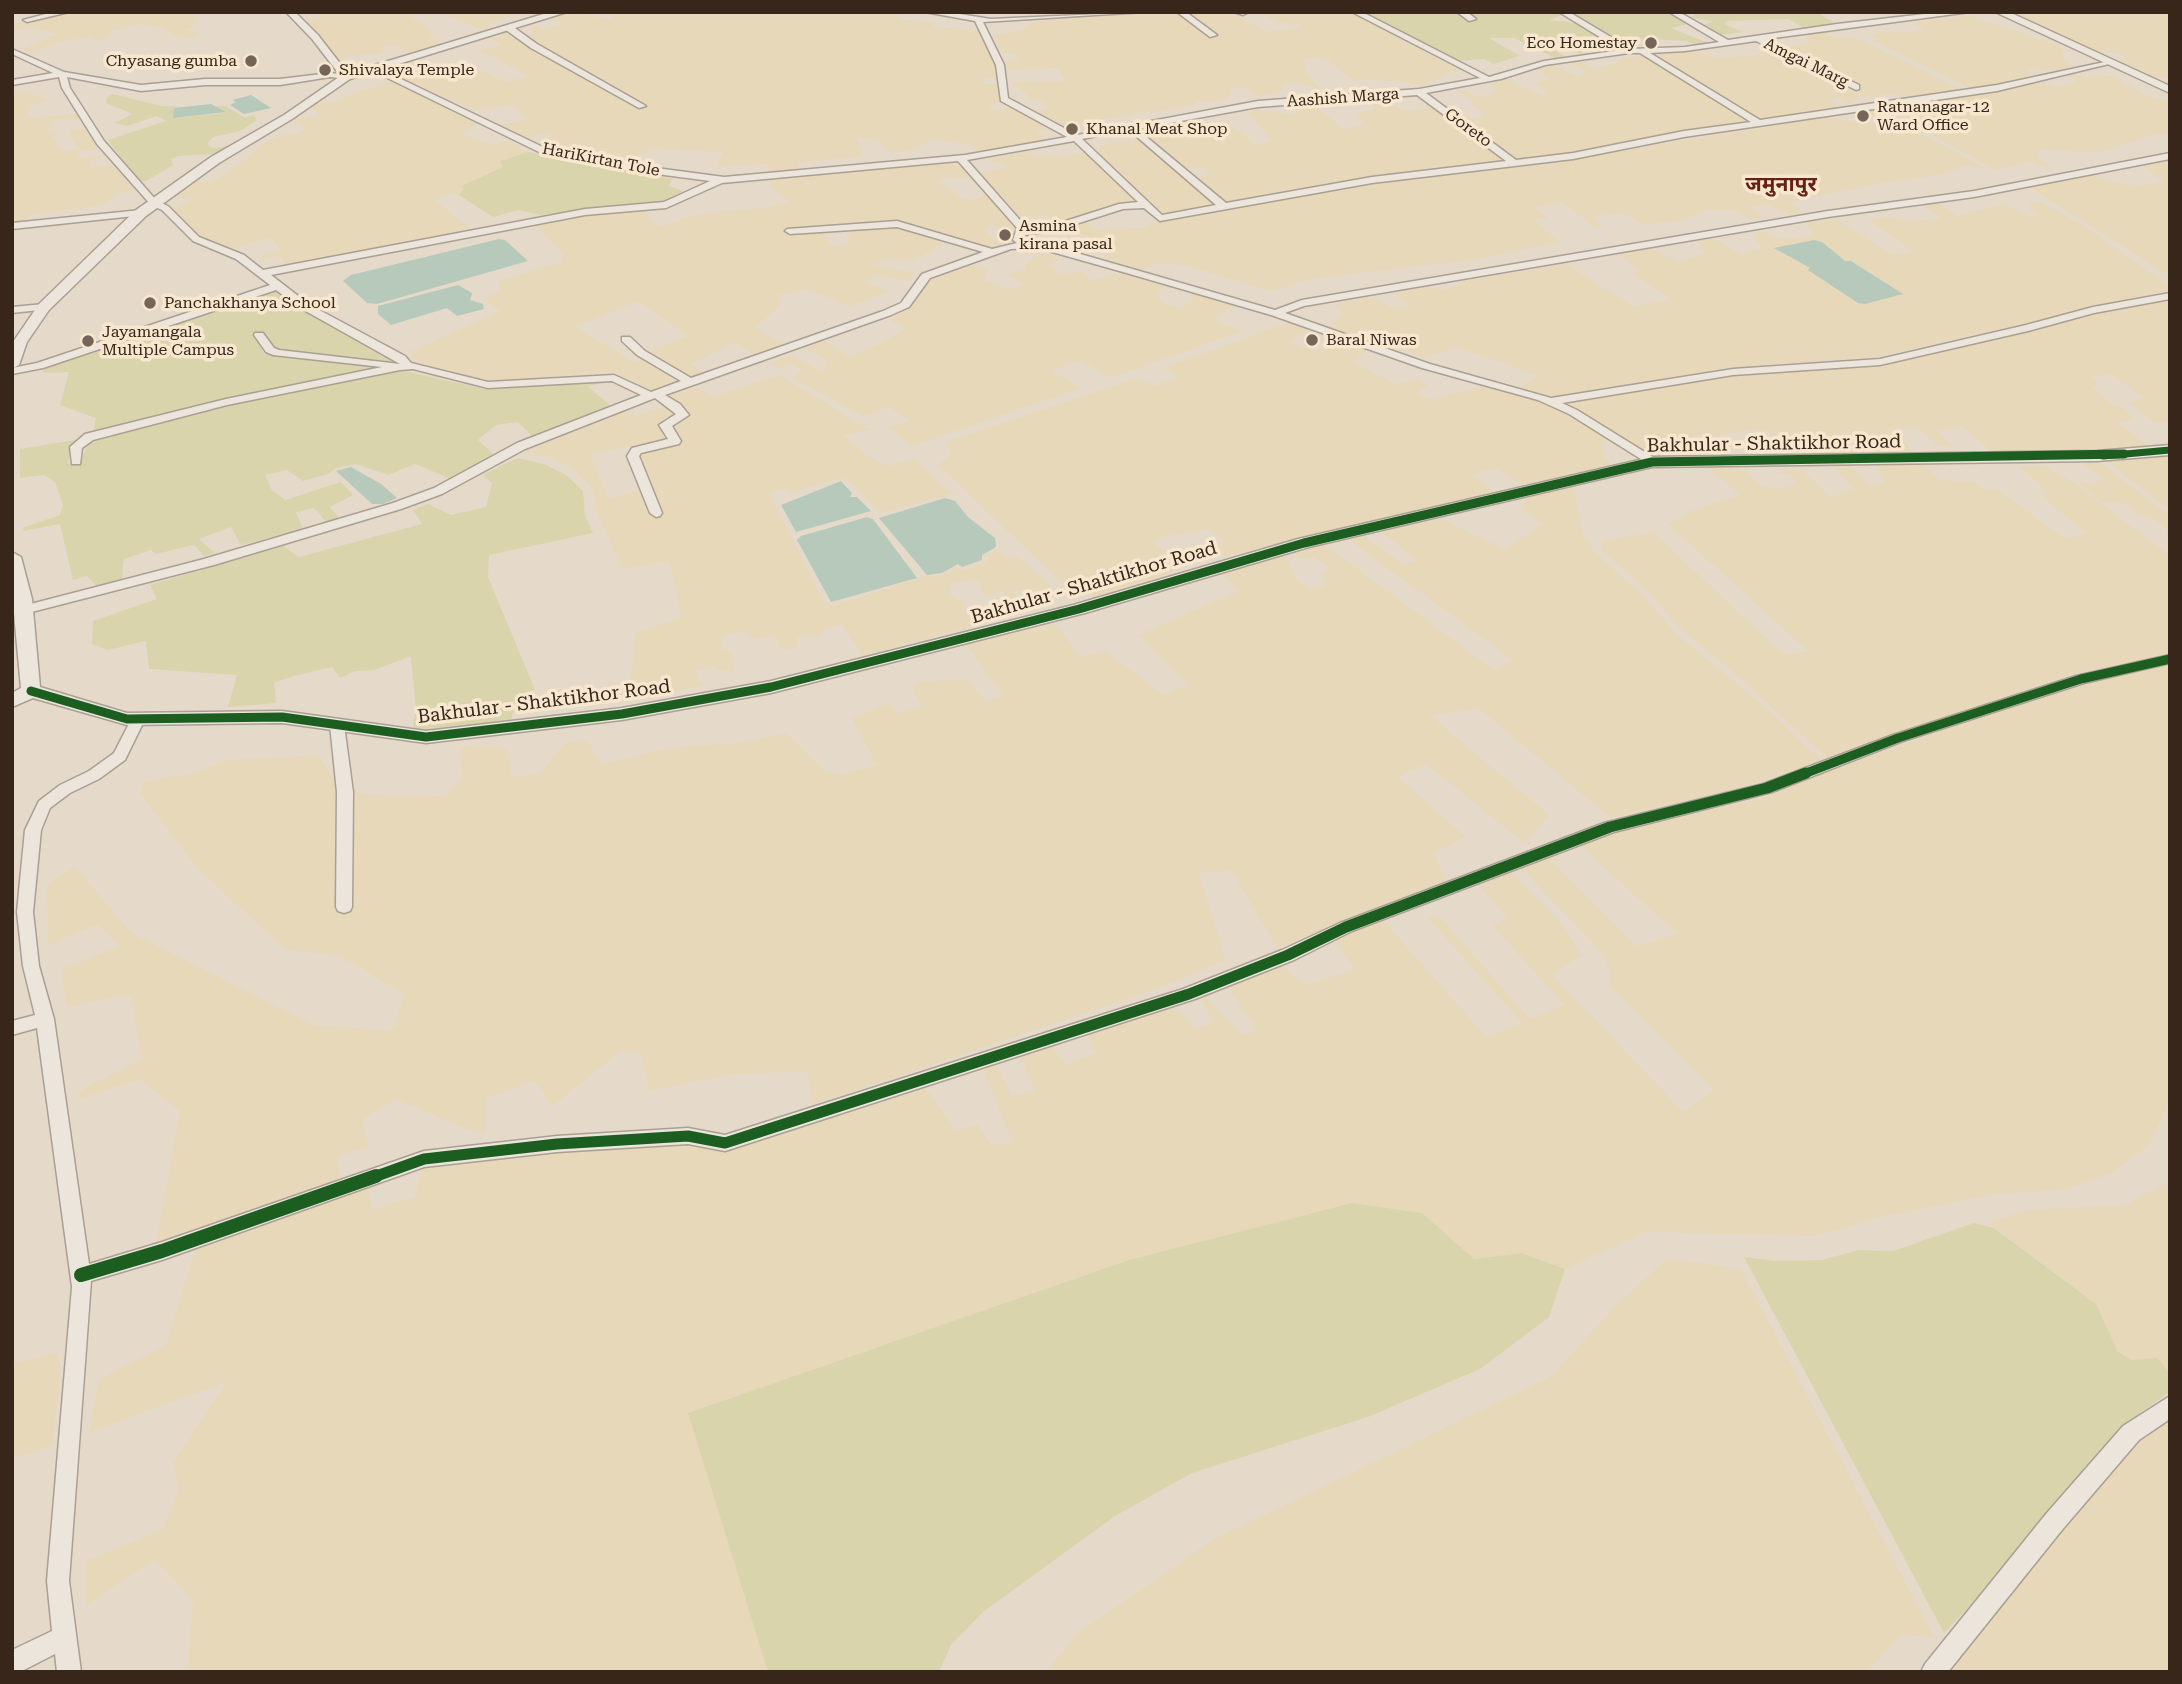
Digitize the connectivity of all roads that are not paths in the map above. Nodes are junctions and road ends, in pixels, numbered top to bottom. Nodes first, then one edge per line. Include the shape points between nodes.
1 (65, 12) edge
2 (290, 12) edge
3 (562, 12) edge
4 (929, 12) edge
5 (1140, 12) edge
6 (1181, 12) edge
7 (1356, 12) edge
8 (1461, 12) edge
9 (1563, 12) edge
10 (1673, 12) edge
11 (1966, 12) edge
12 (2000, 12) edge
13 (1472, 19) dead end
14 (27, 20) dead end
15 (979, 21) junction
16 (509, 28) junction
17 (1213, 35) dead end
18 (1757, 38) junction
19 (1727, 43) junction
20 (12, 51) edge
21 (1629, 51) junction
22 (1642, 51) junction
23 (2109, 63) junction
24 (374, 68) junction
25 (62, 75) junction
26 (346, 77) junction
27 (1487, 79) junction
28 (12, 83) edge
29 (1856, 87) dead end
30 (2170, 90) edge
31 (1419, 92) junction
32 (642, 106) dead end
33 (1759, 123) junction
34 (1131, 128) junction
35 (1076, 138) junction
36 (2170, 156) edge
37 (961, 159) junction
38 (1516, 164) junction
39 (720, 180) junction
40 (154, 203) junction
41 (1146, 205) junction
42 (1224, 207) junction
43 (141, 213) junction
44 (12, 226) edge
45 (790, 231) dead end
46 (1021, 232) junction
47 (1016, 246) junction
48 (992, 252) junction
49 (260, 273) junction
50 (277, 286) junction
51 (2170, 296) edge
52 (44, 307) junction
53 (12, 310) edge
54 (1275, 313) junction
55 (259, 335) dead end
56 (626, 339) dead end
57 (12, 365) edge
58 (404, 367) junction
59 (12, 371) edge
60 (690, 382) junction
61 (653, 395) junction
62 (1550, 401) junction
63 (2170, 450) edge
64 (76, 461) dead end
65 (1652, 462) junction
66 (656, 513) dead end
67 (12, 557) edge
68 (24, 610) junction
69 (2170, 659) edge
70 (32, 691) junction
71 (12, 701) edge
72 (138, 719) junction
73 (337, 725) junction
74 (344, 907) dead end
75 (20, 946) edge
76 (45, 1020) junction
77 (12, 1027) edge
78 (81, 1275) junction
79 (2170, 1406) edge
80 (65, 1637) junction
81 (12, 1664) edge
82 (69, 1672) edge
83 (1933, 1672) edge

1 - 14 street
2 - 26 street
3 - 16 street
4 - 15 street
5 - 15 street
6 - 17 street
7 - 27 street
8 - 13 street
9 - 21 street
10 - 19 street
11 - 18 street, Aashish Marga
12 - 23 street
15 - 35 street via 1000,65 1004,99
16 - 24 street
16 - 32 street
18 - 19 street, Aashish Marga
18 - 29 street, Amgai Marg
19 - 22 street, Aashish Marga
20 - 25 street
21 - 22 street, Aashish Marga
21 - 27 street, Aashish Marga via 1544,63
22 - 33 street
23 - 30 street
23 - 33 street via 1997,88
24 - 26 street
24 - 39 street, HariKirtan Tole via 544,151
25 - 26 street via 157,88
25 - 28 street
25 - 40 street via 100,142
26 - 40 street
27 - 31 street, Aashish Marga
31 - 34 street, Aashish Marga via 1258,104
31 - 38 street, Goreto
33 - 38 street
34 - 35 street, Aashish Marga
34 - 42 street
35 - 37 street, Aashish Marga
35 - 41 street
36 - 54 street via 1974,194 1828,214 1302,303
37 - 39 street, Aashish Marga
37 - 46 street
38 - 42 street via 1372,180
39 - 49 street via 666,205 585,212
40 - 43 street
40 - 49 street via 165,208 195,239 240,257
41 - 42 street via 1160,218
41 - 46 street via 1122,206 1051,229
43 - 44 street
43 - 52 street
45 - 48 street via 897,224
46 - 47 street
47 - 48 street
47 - 54 street via 1038,245
48 - 60 street via 926,275 905,305 887,313
49 - 50 street
50 - 58 street via 306,307 401,358
50 - 59 street
51 - 62 street via 1880,362 1733,372
52 - 53 street
52 - 57 street via 20,342
54 - 62 street via 1426,366
55 - 58 street via 277,353
56 - 60 street
58 - 61 street via 488,386 614,378
58 - 64 street via 226,402 89,437 76,447
60 - 61 street
61 - 66 street via 684,415 665,425 675,441 636,451 633,456
61 - 68 street via 521,446 438,491 397,506
62 - 65 street
63 - 65 street, Bakhular - Shaktikhor Road via 2097,456
65 - 73 street, Bakhular - Shaktikhor Road via 1304,543 1079,609 771,687 622,714 426,737
67 - 68 street
68 - 70 street
69 - 78 street via 2081,679 1898,737 1767,788 1610,827 1346,927 1189,994 737,1140 725,1143 688,1136 424,1159 175,1247
70 - 71 street
70 - 72 street, Bakhular - Shaktikhor Road via 78,707
72 - 73 street, Bakhular - Shaktikhor Road via 282,717
72 - 75 street via 120,756 44,805 33,830
73 - 74 street via 345,792
75 - 76 street
76 - 77 street
76 - 78 street
78 - 80 street via 58,1581
79 - 83 street via 2131,1433
80 - 81 street
80 - 82 street

